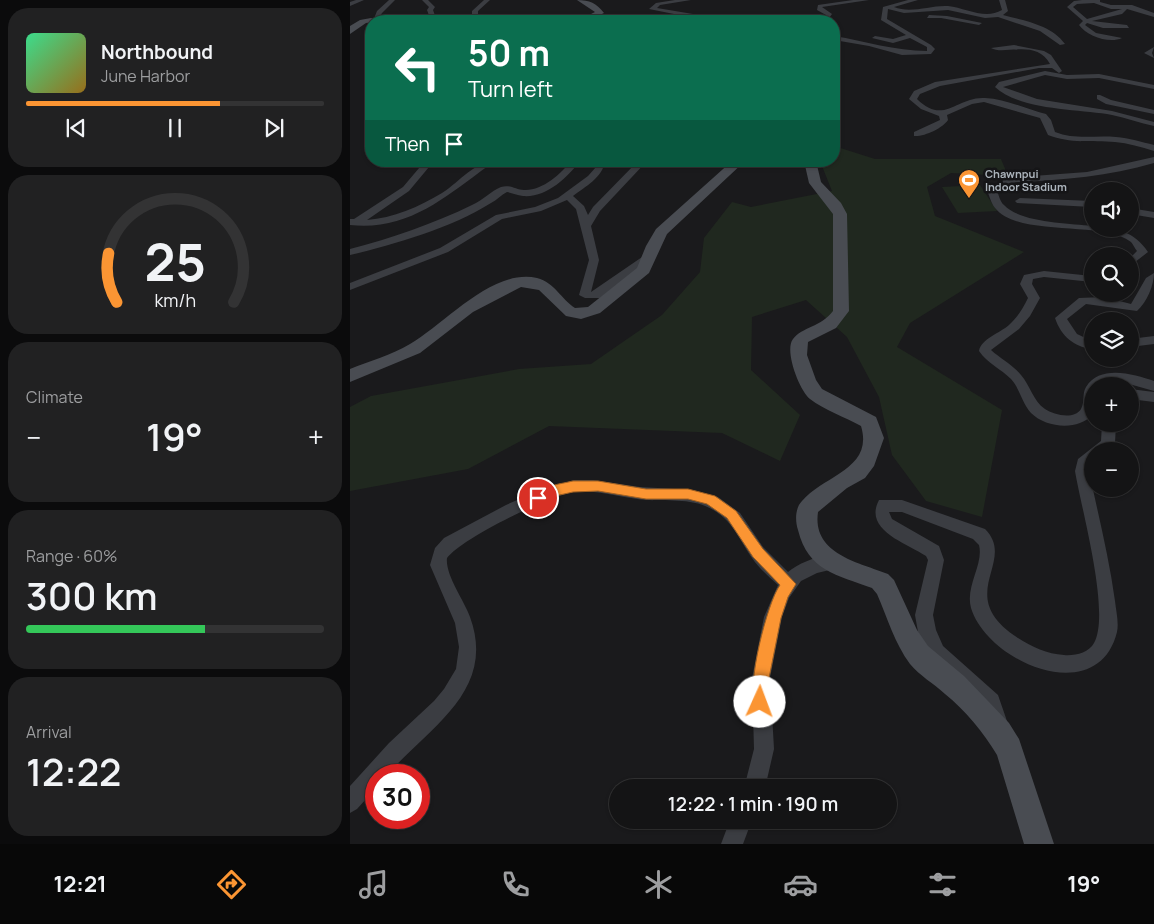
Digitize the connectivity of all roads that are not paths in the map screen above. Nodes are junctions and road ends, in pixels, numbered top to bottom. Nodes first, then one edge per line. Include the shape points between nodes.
1 (361, 0) edge
2 (392, 0) edge
3 (425, 0) edge
4 (487, 0) edge
5 (581, 0) edge
6 (688, 0) edge
7 (866, 0) edge
8 (915, 0) edge
9 (1002, 0) edge
10 (1097, 0) edge
11 (350, 4) edge
12 (888, 8) junction
13 (1124, 8) junction
14 (378, 15) edge
15 (432, 15) edge
16 (475, 15) edge
17 (595, 15) edge
18 (687, 15) edge
19 (828, 15) edge
20 (998, 15) junction
21 (1154, 15) edge
22 (1087, 21) junction
23 (365, 22) edge
24 (988, 23) dead end
25 (1127, 27) dead end
26 (350, 31) edge
27 (840, 32) edge
28 (913, 35) junction
29 (1119, 38) dead end
30 (840, 39) edge
31 (1062, 44) dead end
32 (994, 48) dead end
33 (1154, 49) edge
34 (1154, 56) edge
35 (1054, 66) junction
36 (1070, 77) junction
37 (1154, 87) edge
38 (1100, 97) dead end
39 (1154, 112) edge
40 (942, 113) junction
41 (1154, 124) edge
42 (917, 134) dead end
43 (1154, 148) edge
44 (1154, 160) edge
45 (423, 167) edge
46 (481, 167) edge
47 (570, 167) edge
48 (599, 167) edge
49 (637, 167) edge
50 (731, 167) edge
51 (811, 167) edge
52 (568, 196) junction
53 (1020, 202) dead end
54 (1084, 204) edge
55 (1139, 212) edge
56 (1154, 215) edge
57 (353, 223) edge
58 (584, 227) junction
59 (350, 252) edge
60 (1139, 255) edge
61 (649, 257) junction
62 (1154, 276) edge
63 (1084, 279) edge
64 (350, 287) edge
65 (1154, 340) edge
66 (1139, 342) edge
67 (1084, 343) edge
68 (350, 376) edge
69 (1139, 383) edge
70 (1154, 386) edge
71 (1139, 396) edge
72 (1154, 398) edge
73 (1084, 414) edge
74 (1084, 462) edge
75 (1084, 480) edge
76 (1087, 497) edge
77 (832, 563) junction
78 (789, 584) junction
79 (998, 733) junction
80 (757, 779) edge
81 (350, 802) edge
82 (738, 829) edge
83 (732, 844) edge
84 (1039, 844) edge

1 - 11 street
2 - 14 street
3 - 15 street via 432,6
4 - 16 street
5 - 17 street via 594,6 600,13
6 - 18 street via 658,4 652,9
7 - 19 street via 820,6 819,9
8 - 12 street
9 - 20 street via 1005,12
10 - 13 street via 1107,6
10 - 22 street via 1071,5 1077,16
12 - 20 street via 900,11 944,8 976,15
12 - 24 street via 898,16 910,18 938,15
12 - 28 street via 884,20
13 - 21 street via 1132,7
13 - 22 street via 1118,15
20 - 31 street via 1035,26 1059,38
22 - 25 street
22 - 29 street via 1082,25 1087,32
23 - 26 street
27 - 28 street via 892,41
28 - 30 street via 932,51 924,55 914,54
32 - 35 street via 1038,52 1047,55
33 - 34 street via 1146,53
35 - 36 street
35 - 40 street via 1032,66 1002,74 949,81 914,94 914,101 920,106
36 - 37 street via 1100,76
36 - 41 street via 1041,73 999,87 1041,102
38 - 39 street
40 - 42 street via 942,123
40 - 43 street via 971,101 985,100 1044,116 1051,133 1056,136 1088,141 1118,140
44 - 60 street via 1107,172 1007,181 992,190 1003,210 1018,219 1110,232 1134,240 1142,247 1143,252
45 - 57 street via 406,189
46 - 57 street via 454,189 422,206 384,221
47 - 59 street via 537,191 523,193 505,188 489,201 427,229
48 - 52 street
49 - 58 street via 596,209
50 - 61 street via 661,232
51 - 77 street via 815,183 840,214 841,311 827,326 802,336 797,353 809,387 816,394 870,422 874,438 867,461 858,472 809,507 811,540 822,556
52 - 58 street via 581,208
52 - 64 street via 538,209 499,217 444,250
53 - 54 street
55 - 56 street
58 - 61 street via 594,260 585,295 596,296
61 - 68 street via 641,273 586,314 566,312 545,286 520,282 451,320 415,348
62 - 67 street via 1144,285 1139,302 1133,308 1083,300 1061,318 1072,336
63 - 73 street via 1041,273 1028,277 1026,284 1034,298 1032,304 1012,329 986,346 985,351 1016,377 1035,407 1049,417 1078,418
65 - 66 street
69 - 70 street
71 - 72 street
74 - 75 street
76 - 79 street via 1104,584 1108,631 1100,652 1087,662 1071,665 1036,657 995,632 980,608 978,594 988,548 979,534 902,506 884,505 881,510 886,524 933,550 936,560 924,615 927,632 937,652 991,702 997,716
77 - 78 street via 795,576
77 - 79 street via 886,586 908,638 919,655 955,685
78 - 80 street via 773,618 765,654 760,702 764,749
78 - 81 street via 758,553 732,514 711,500 688,494 646,494 598,486 573,486 545,495 450,543 442,551 438,560 440,574 463,619 468,654 465,668 459,684 433,716
79 - 84 street via 1009,749
82 - 83 street

